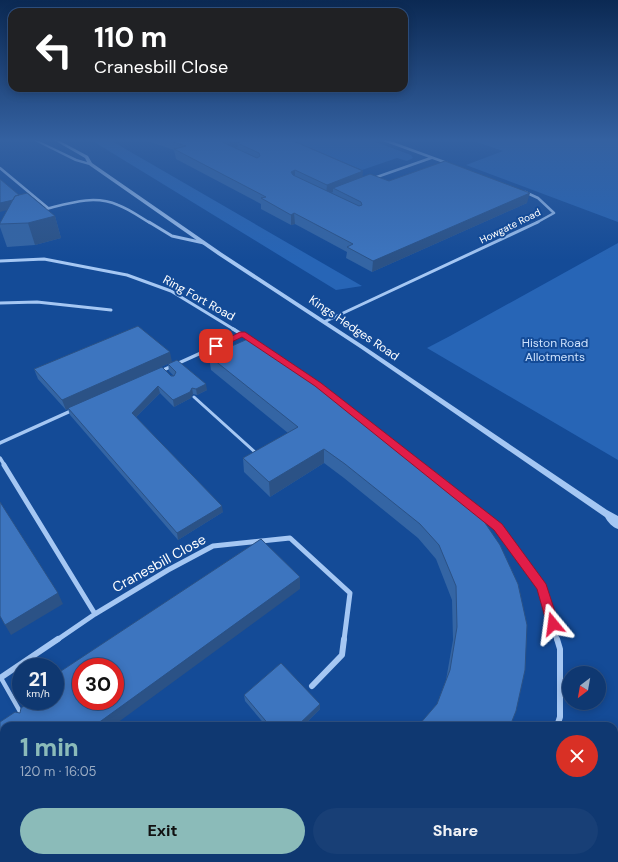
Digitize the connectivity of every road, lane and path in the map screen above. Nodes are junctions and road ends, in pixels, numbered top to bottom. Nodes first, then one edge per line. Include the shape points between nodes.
1 (15, 180) edge
2 (114, 180) edge
3 (524, 192) edge
4 (48, 208) junction
5 (34, 212) edge
6 (206, 244) junction
7 (0, 261) edge
8 (0, 303) edge
9 (111, 310) dead end
10 (324, 322) junction
11 (243, 334) junction
12 (255, 342) edge
13 (262, 347) edge
14 (164, 370) junction
15 (157, 374) edge
16 (169, 375) edge
17 (194, 396) edge
18 (78, 408) edge
19 (361, 419) edge
20 (0, 443) edge
21 (258, 456) edge
22 (0, 458) edge
23 (442, 482) edge
24 (604, 512) junction
25 (618, 520) edge
26 (618, 526) edge
27 (95, 614) junction
28 (0, 678) edge
29 (312, 686) dead end
30 (25, 720) edge
31 (558, 722) edge

1 - 4 street
2 - 6 street, Kings Hedges Road
3 - 10 street, Howgate Road via 538,198 554,213
4 - 5 street
4 - 6 street via 89,200 108,201 172,236
6 - 10 street, Kings Hedges Road
7 - 11 street, Ring Fort Road via 44,260 127,275 171,291
8 - 9 street via 38,302
10 - 24 street, Kings Hedges Road
11 - 12 street, Ring Fort Road
11 - 14 street
13 - 19 street via 318,384
14 - 15 street
14 - 16 lane
17 - 21 lane
18 - 20 street
22 - 27 street
23 - 31 street via 498,527 542,588 560,649
24 - 25 street, Kings Hedges Road
24 - 26 street, Kings Hedges Road
27 - 28 street, Cranesbill Close
27 - 29 street, Cranesbill Close via 213,546 290,538 350,593 342,655
28 - 30 lane

